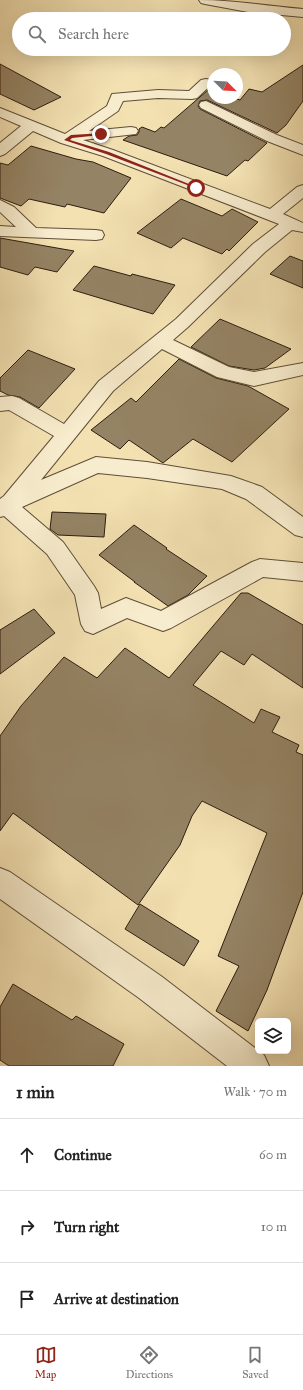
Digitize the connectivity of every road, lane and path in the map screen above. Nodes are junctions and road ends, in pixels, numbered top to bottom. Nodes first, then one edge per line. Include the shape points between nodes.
1 (206, 0) edge
2 (303, 13) edge
3 (206, 83) dead end
4 (206, 105) dead end
5 (0, 112) edge
6 (31, 125) junction
7 (131, 131) dead end
8 (69, 138) junction
9 (303, 150) edge
10 (0, 151) edge
11 (303, 190) edge
12 (0, 206) edge
13 (272, 215) junction
14 (296, 226) edge
15 (0, 231) edge
16 (31, 233) junction
17 (96, 235) dead end
18 (160, 341) junction
19 (303, 369) edge
20 (0, 404) edge
21 (67, 434) junction
22 (6, 505) edge
23 (303, 529) edge
24 (303, 572) edge
25 (0, 882) edge
26 (253, 1066) edge

1 - 2 street via 248,8
3 - 8 street via 192,95 117,97 113,108
4 - 9 street via 272,138
5 - 6 street
6 - 8 street
6 - 10 street
7 - 8 street
8 - 13 street
11 - 13 street
12 - 16 street via 8,210
13 - 14 street
14 - 18 street via 259,248
15 - 16 street
16 - 17 street
18 - 19 street via 224,372 254,379
18 - 21 street via 106,386
20 - 21 street via 12,403
21 - 22 street
22 - 23 street via 96,465 110,466 224,482 254,493
22 - 24 street via 55,548 86,593 93,624 126,608 164,621 260,568
25 - 26 street via 150,987

